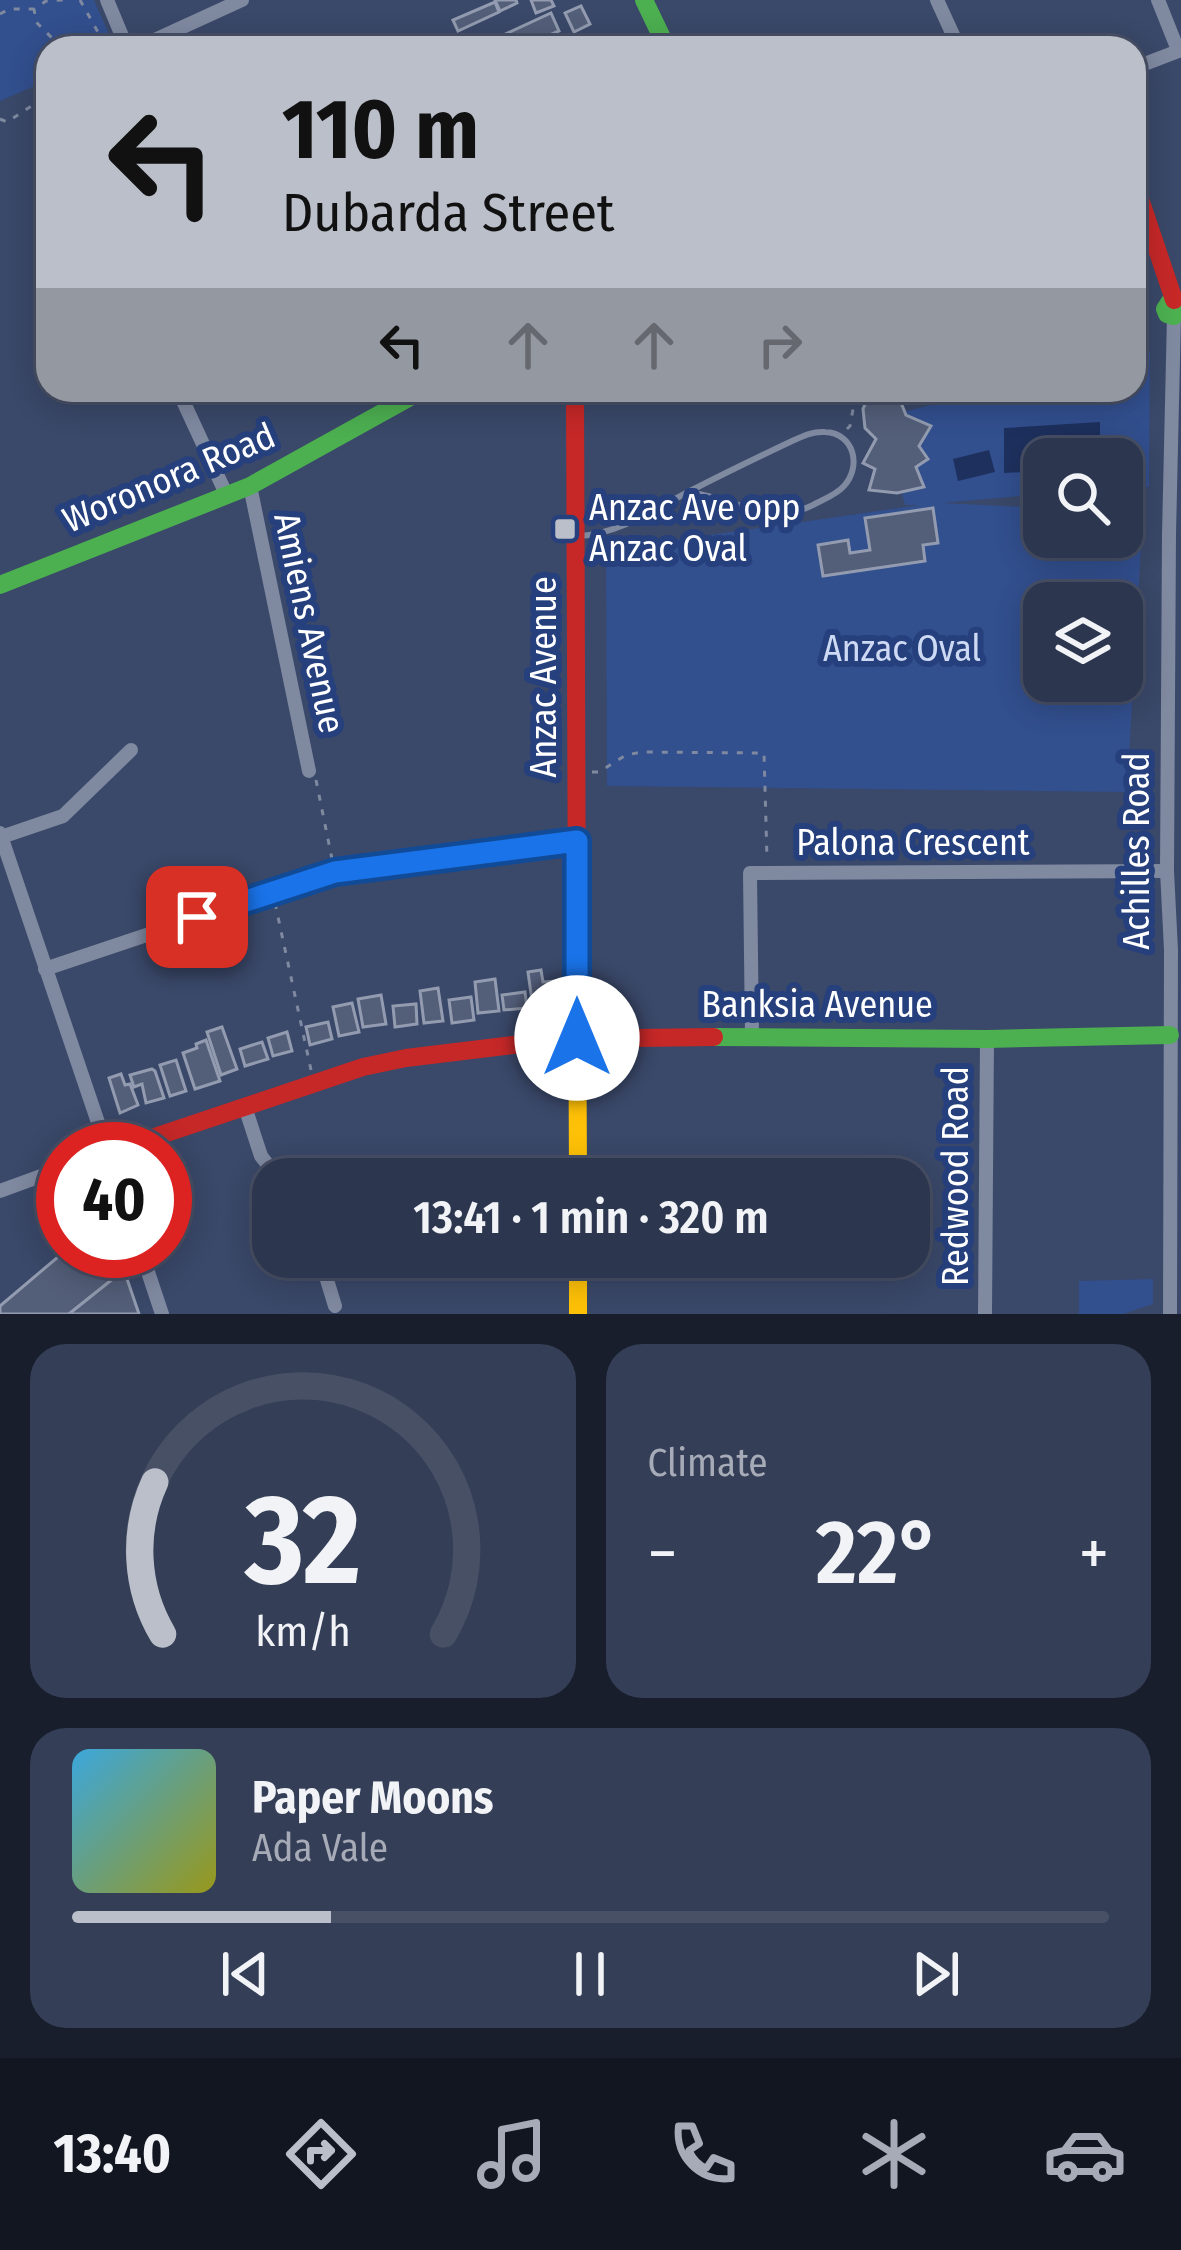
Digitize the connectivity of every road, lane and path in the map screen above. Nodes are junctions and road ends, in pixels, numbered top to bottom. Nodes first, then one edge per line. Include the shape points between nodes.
1 (63, 0) edge
2 (80, 0) edge
3 (106, 0) edge
4 (242, 0) edge
5 (644, 0) edge
6 (937, 0) edge
7 (1158, 0) edge
8 (34, 9) junction
9 (0, 14) edge
10 (50, 36) edge
11 (98, 36) edge
12 (124, 36) edge
13 (152, 36) edge
14 (661, 36) edge
15 (954, 36) edge
16 (1180, 50) edge
17 (1146, 63) edge
18 (36, 101) edge
19 (0, 119) edge
20 (1146, 216) edge
21 (1177, 308) edge
22 (184, 402) edge
23 (401, 402) edge
24 (575, 402) edge
25 (854, 402) edge
26 (840, 435) junction
27 (250, 486) junction
28 (688, 492) junction
29 (227, 496) junction
30 (577, 536) junction
31 (0, 585) edge
32 (131, 749) dead end
33 (309, 771) joint
34 (577, 772) junction
35 (1, 835) edge
36 (577, 841) junction
37 (335, 872) junction
38 (1167, 872) junction
39 (768, 873) junction
40 (273, 892) junction
41 (1176, 950) edge
42 (45, 969) junction
43 (1170, 1035) junction
44 (752, 1036) junction
45 (577, 1038) junction
46 (987, 1039) junction
47 (314, 1083) junction
48 (245, 1107) junction
49 (97, 1122) edge
50 (192, 1125) edge
51 (263, 1158) edge
52 (578, 1158) edge
53 (36, 1178) edge
54 (0, 1191) edge
55 (150, 1278) edge
56 (326, 1278) edge
57 (578, 1278) edge
58 (334, 1306) dead end
59 (162, 1314) edge
60 (578, 1314) edge
61 (985, 1314) edge
62 (1170, 1314) edge

1 - 8 path
2 - 11 path
3 - 12 street
4 - 13 street
5 - 14 street
6 - 15 street
7 - 16 street
8 - 9 path
8 - 10 path
16 - 17 street
18 - 19 path
20 - 21 street, Achilles Road
21 - 38 street, Achilles Road
22 - 29 street
23 - 27 street, Woronora Road
24 - 30 street, Anzac Avenue
25 - 26 path
26 - 28 lane via 806,434
26 - 28 lane via 855,458 845,485 794,513
27 - 29 street, Woronora Road
27 - 33 street, Amiens Avenue
28 - 30 lane via 610,531
29 - 31 street, Woronora Road
30 - 34 street, Anzac Avenue
32 - 35 street via 63,816
33 - 37 path
34 - 36 street, Anzac Avenue
34 - 39 path via 599,772 642,752 764,753
35 - 42 street
36 - 37 street
36 - 45 street, Anzac Avenue
37 - 40 street
38 - 39 street, Palona Crescent
38 - 41 street, Achilles Road
39 - 44 street, Palona Crescent via 750,873
40 - 42 street
40 - 47 path
41 - 43 street, Achilles Road
42 - 49 street
43 - 46 street, Banksia Avenue
43 - 62 street, Achilles Road
44 - 45 street, Banksia Avenue
44 - 46 street, Banksia Avenue
45 - 47 street, Banksia Avenue via 406,1058
45 - 52 street, Anzac Avenue
46 - 61 street, Redwood Road
47 - 48 street, Banksia Avenue
48 - 50 street, Banksia Avenue
48 - 51 street
53 - 54 street
55 - 59 street
56 - 58 street
57 - 60 street

